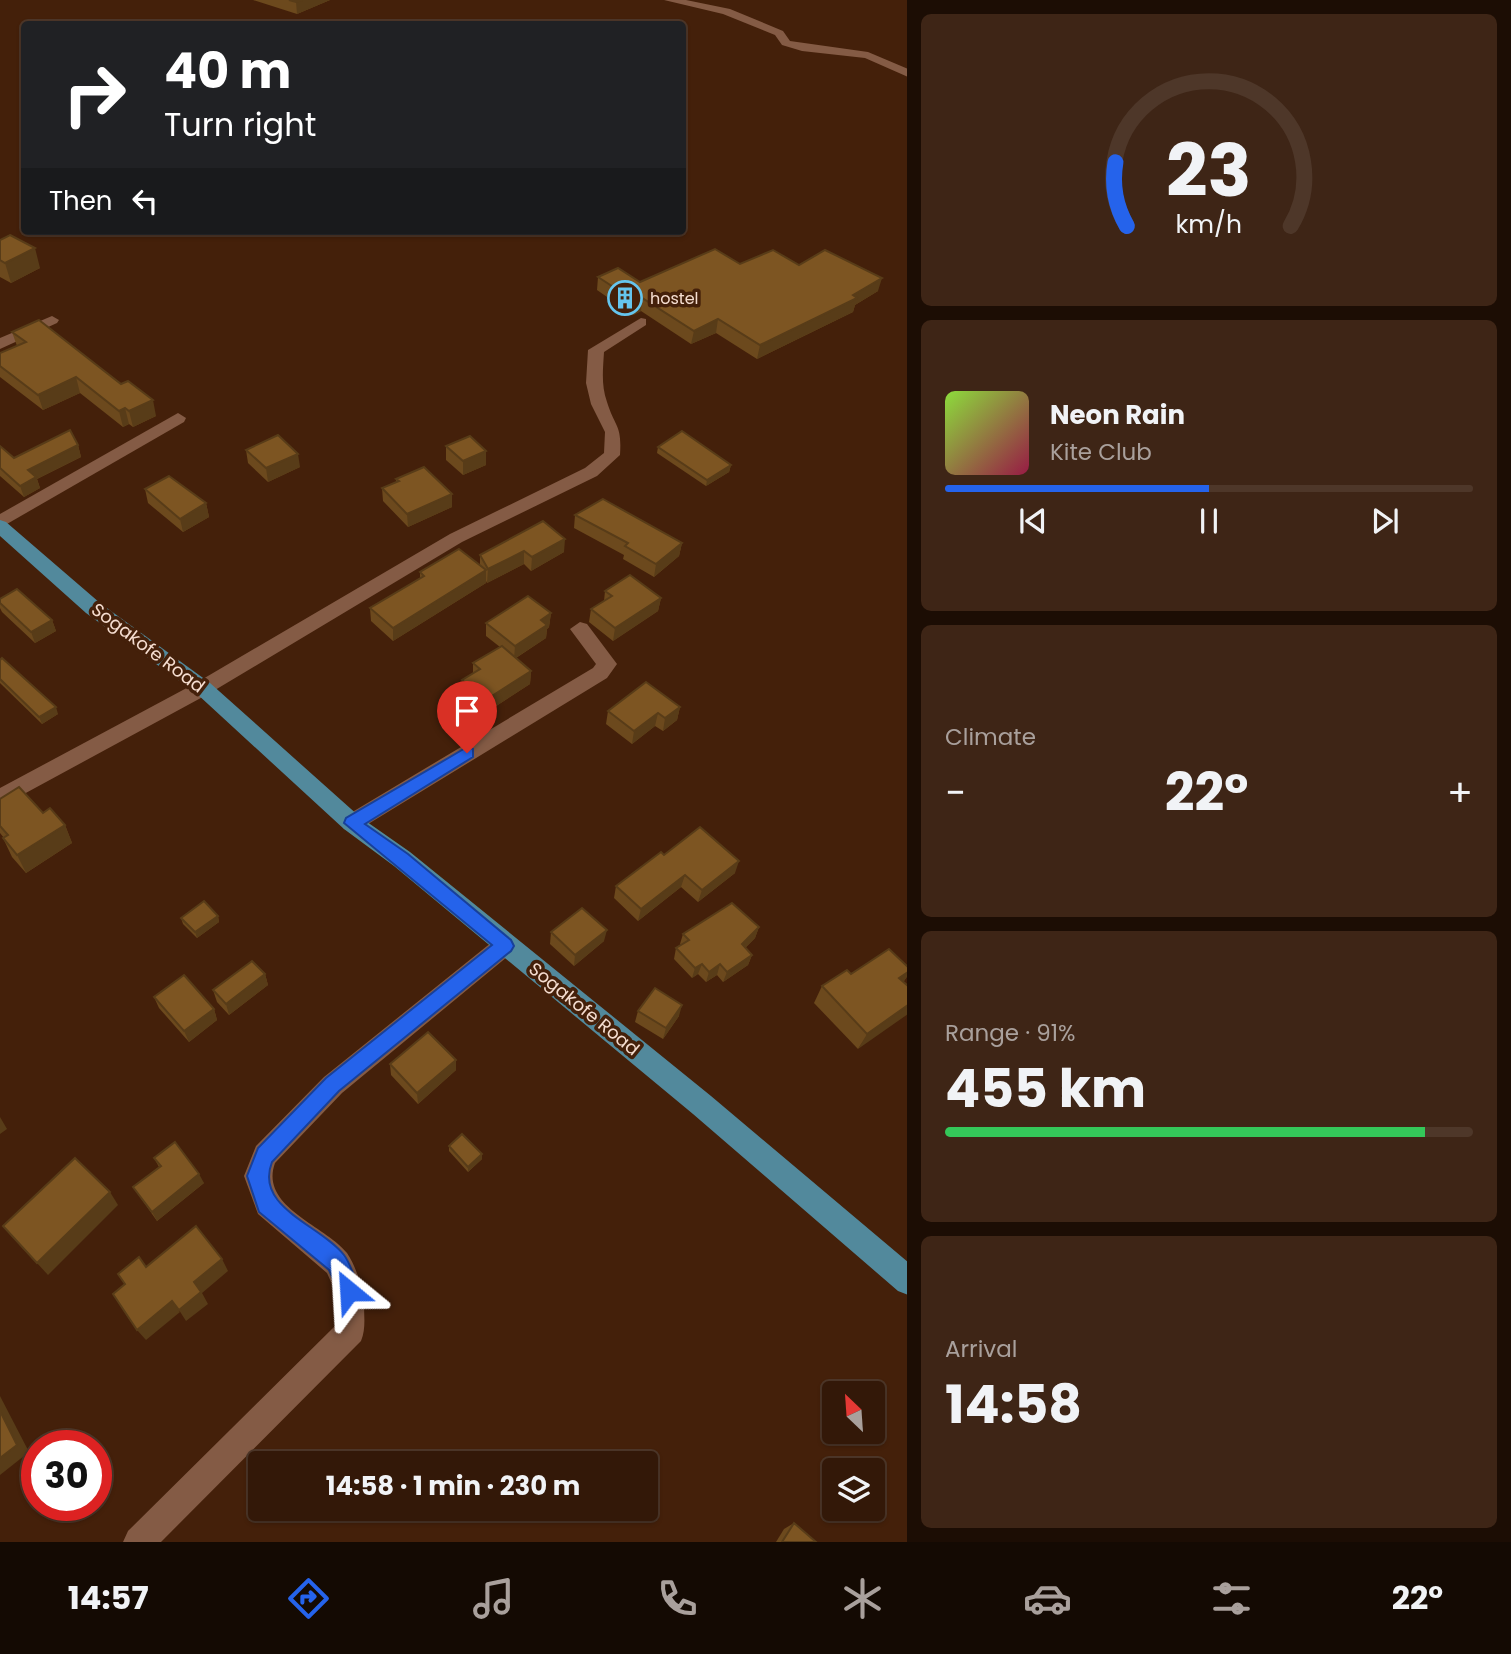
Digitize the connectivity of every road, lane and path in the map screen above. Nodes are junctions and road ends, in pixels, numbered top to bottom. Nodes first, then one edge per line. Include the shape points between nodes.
1 (669, 0) edge
2 (907, 74) edge
3 (52, 320) dead end
4 (640, 322) dead end
5 (0, 344) edge
6 (178, 418) dead end
7 (0, 524) edge
8 (580, 629) dead end
9 (203, 688) junction
10 (0, 798) edge
11 (352, 823) junction
12 (505, 946) junction
13 (907, 1281) edge
14 (139, 1542) edge

1 - 2 street via 726,11 802,48 868,55
3 - 5 street
4 - 9 street via 596,350 593,358 599,404 613,432 612,455 591,472 456,538
6 - 7 street
7 - 9 main road, Sogakofe Road via 93,608
8 - 11 street via 607,664 600,673
9 - 10 street
9 - 11 main road, Sogakofe Road
11 - 12 main road, Sogakofe Road
12 - 13 main road, Sogakofe Road via 702,1105
12 - 14 street via 333,1085 265,1155 257,1176 267,1205 337,1263 349,1291 351,1331

